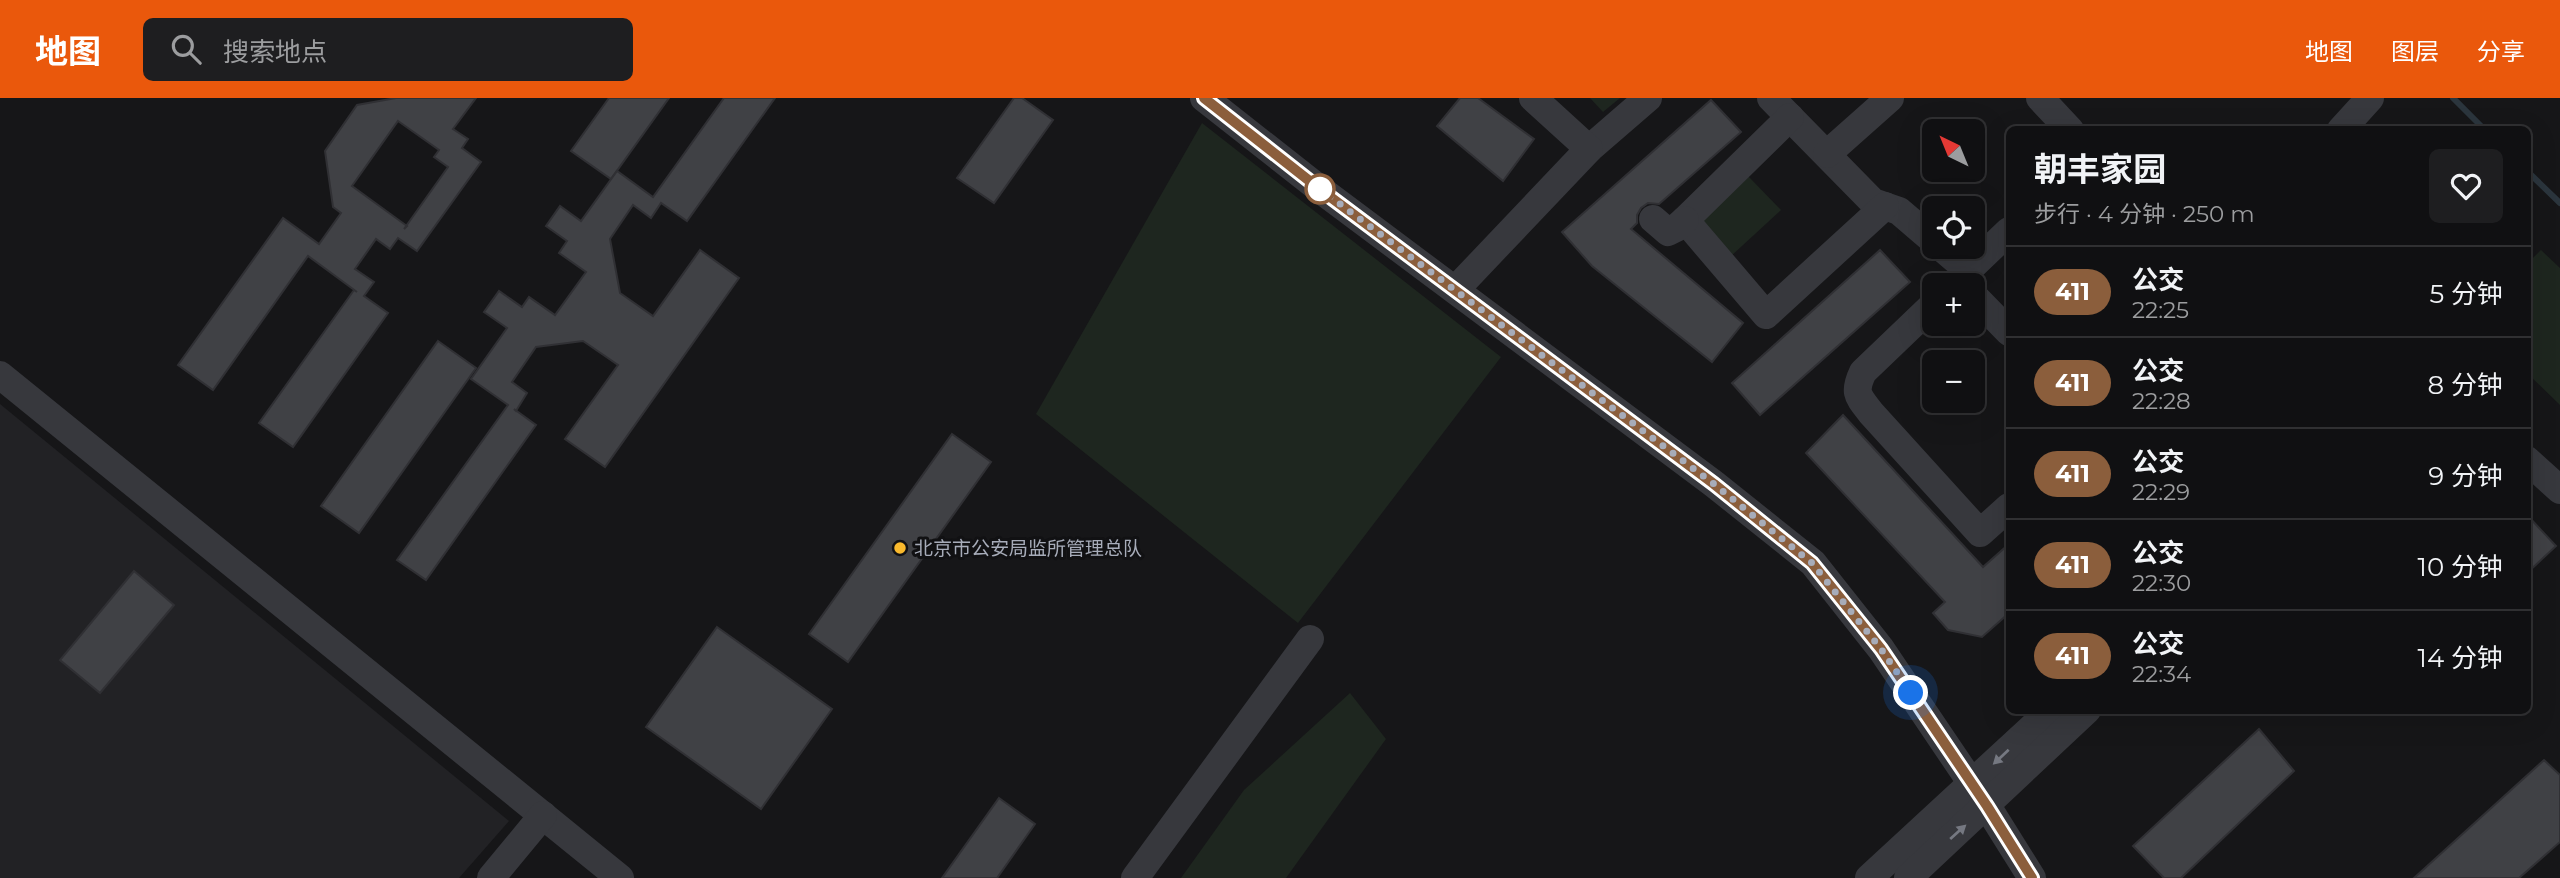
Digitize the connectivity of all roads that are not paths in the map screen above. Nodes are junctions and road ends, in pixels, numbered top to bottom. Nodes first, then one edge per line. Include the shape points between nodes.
1 (1204, 98) edge
2 (1533, 98) edge
3 (1648, 98) edge
4 (1890, 98) edge
5 (2040, 98) edge
6 (2370, 98) edge
7 (1781, 107) edge
8 (2066, 126) edge
9 (2345, 126) edge
10 (1589, 149) junction
11 (1827, 154) junction
12 (1885, 206) junction
13 (1653, 219) dead end
14 (1685, 220) junction
15 (1922, 231) edge
16 (2006, 234) edge
17 (1972, 273) edge
18 (1456, 289) junction
19 (1985, 306) edge
20 (1922, 315) edge
21 (2006, 329) edge
22 (0, 375) edge
23 (2531, 464) edge
24 (2560, 490) edge
25 (2006, 510) edge
26 (1310, 639) dead end
27 (2048, 714) edge
28 (2083, 714) edge
29 (1980, 794) junction
30 (543, 815) junction
31 (491, 878) edge
32 (620, 878) edge
33 (1135, 878) edge
34 (1869, 878) edge
35 (1908, 878) edge
36 (2032, 878) edge

1 - 18 street
2 - 10 street
3 - 10 street
4 - 11 street
5 - 8 street
6 - 9 street
7 - 11 street
7 - 14 street
10 - 18 street
11 - 12 street via 1873,202
12 - 14 street via 1766,315
12 - 15 street via 1899,211
13 - 14 street via 1668,232
16 - 17 street
18 - 29 street via 1812,563 1881,649
19 - 21 street
20 - 25 street via 1863,372 1857,394 1980,533
22 - 30 street
23 - 24 street
26 - 33 street
27 -> 29 street
28 - 29 street via 2004,786
29 - 34 street
35 -> 29 street
29 - 36 street
30 - 31 street
30 - 32 street

